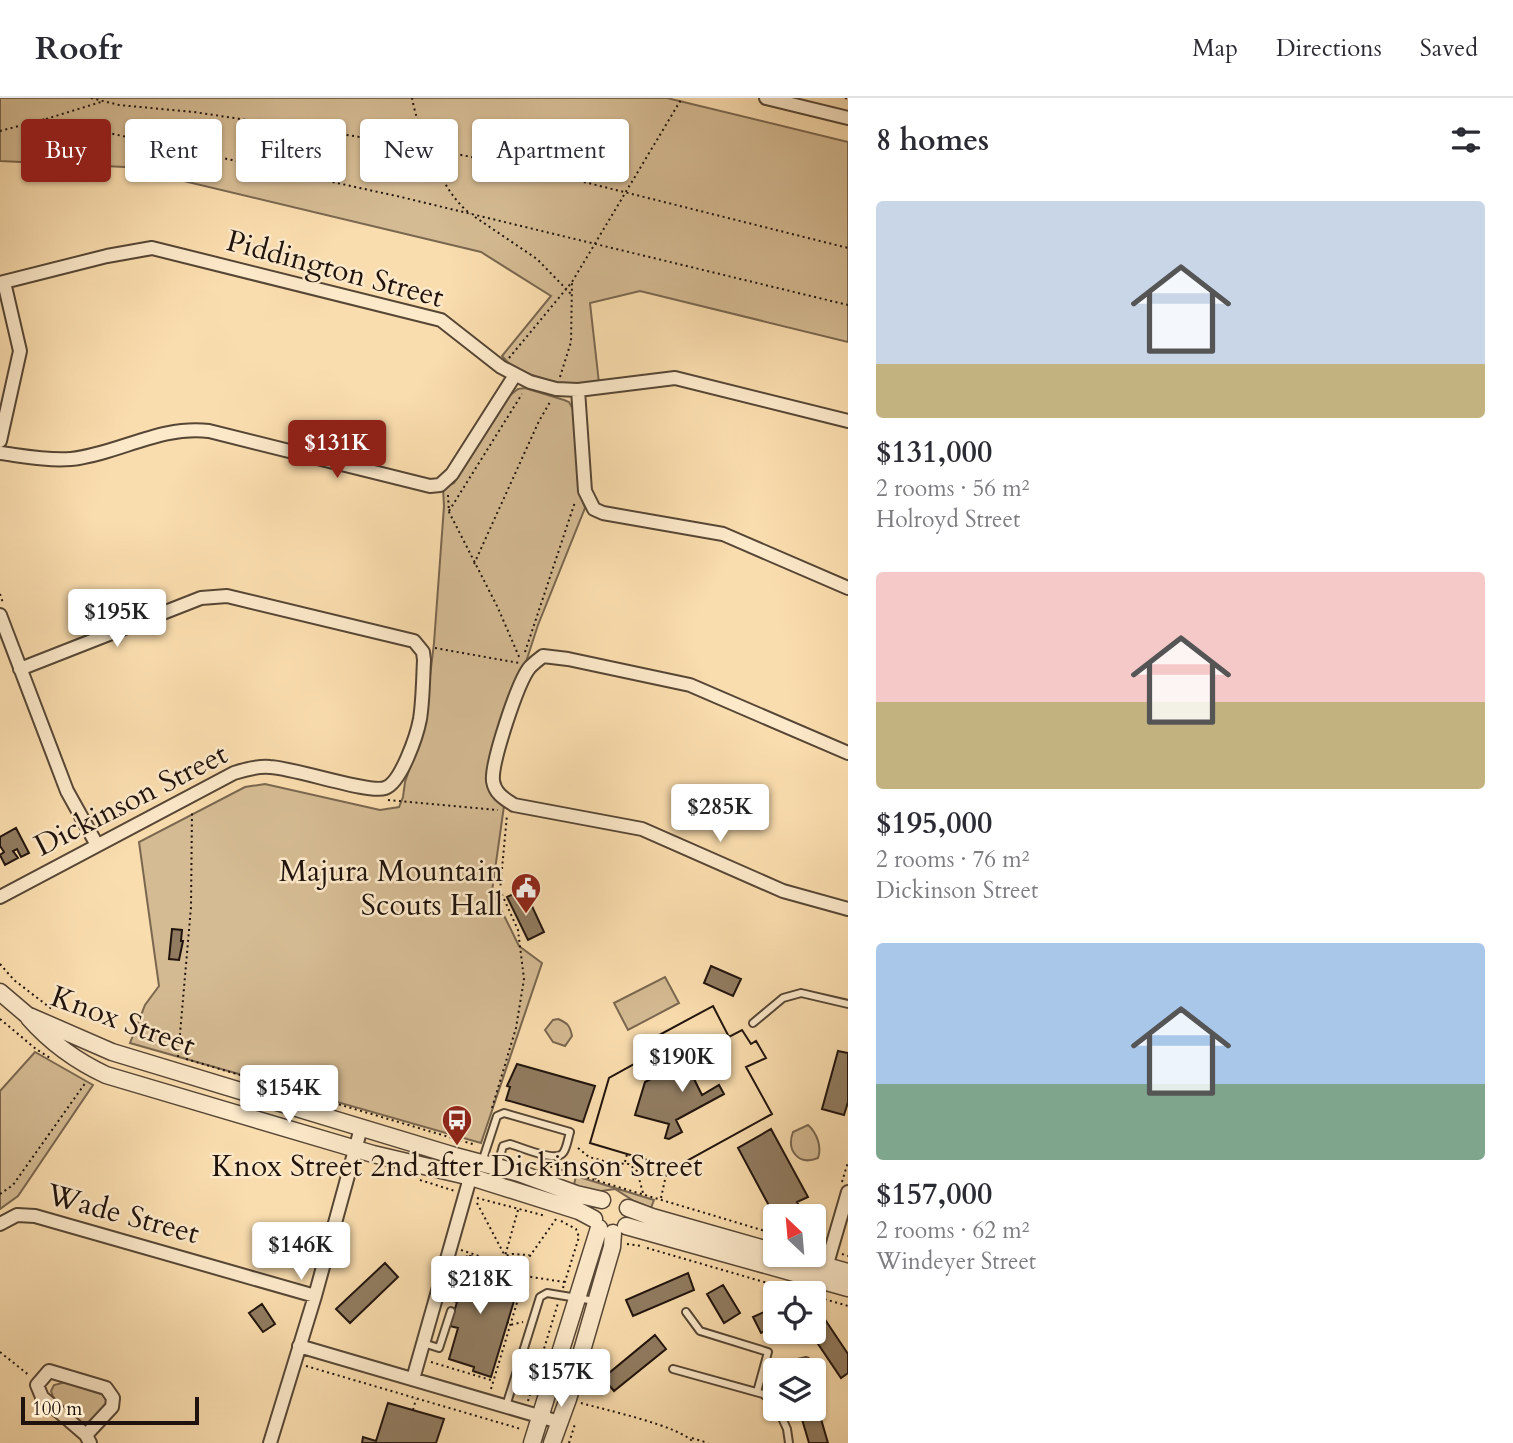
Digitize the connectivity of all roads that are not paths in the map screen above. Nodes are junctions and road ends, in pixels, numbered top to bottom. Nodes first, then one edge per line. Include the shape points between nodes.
1 (766, 98) edge
2 (848, 118) edge
3 (2, 282) edge
4 (515, 375) junction
5 (578, 390) junction
6 (848, 421) edge
7 (0, 441) edge
8 (0, 453) edge
9 (848, 588) edge
10 (0, 615) edge
11 (20, 668) junction
12 (848, 753) edge
13 (97, 845) junction
14 (0, 897) edge
15 (848, 909) edge
16 (0, 992) edge
17 (848, 1004) edge
18 (27, 1015) junction
19 (752, 1023) dead end
20 (361, 1128) junction
21 (356, 1148) junction
22 (482, 1163) junction
23 (848, 1192) edge
24 (602, 1200) junction
25 (628, 1208) junction
26 (0, 1224) edge
27 (608, 1227) junction
28 (763, 1248) edge
29 (811, 1267) edge
30 (848, 1272) edge
31 (825, 1274) junction
32 (848, 1288) edge
33 (315, 1296) junction
34 (578, 1298) junction
35 (595, 1301) junction
36 (451, 1311) dead end
37 (686, 1312) dead end
38 (423, 1343) junction
39 (299, 1346) junction
40 (766, 1358) edge
41 (673, 1369) dead end
42 (763, 1371) edge
43 (413, 1379) junction
44 (757, 1392) junction
45 (763, 1394) edge
46 (506, 1406) junction
47 (532, 1414) junction
48 (783, 1421) edge
49 (559, 1422) junction
50 (88, 1439) edge
51 (270, 1443) edge
52 (532, 1443) edge
53 (552, 1443) edge
54 (789, 1443) edge

1 - 2 street
3 - 4 street, Piddington Street via 152,248 441,320
3 - 7 street via 20,351
4 - 5 street, Piddington Street via 556,389
4 - 8 street via 440,485 192,429 69,459
5 - 6 street, Piddington Street via 675,377
5 - 9 street via 585,491 594,509 723,534
10 - 11 street
11 - 13 street via 67,791
11 - 13 street, Dickinson Street via 201,598 227,596 396,636 419,646 424,660 420,719 397,779 383,790 302,772 253,767
12 - 15 street via 690,685 543,656 530,667 520,687 493,781 501,796 514,805 642,829 783,891
13 - 14 street, Dickinson Street
16 - 18 street, Knox Street
17 - 19 lane via 801,993 783,998
18 - 20 street, Knox Street via 112,1052
18 - 21 street, Knox Street via 68,1054 106,1075
20 - 21 street
20 - 22 street, Knox Street
21 - 22 street, Knox Street
21 - 33 street
22 - 22 lane via 497,1116 504,1113 570,1132 564,1152 558,1156 510,1144
22 - 24 street, Knox Street
22 - 27 street, Knox Street
22 - 38 street
23 - 31 street
24 - 25 street via 618,1198
24 - 27 street via 595,1208
25 - 27 street via 630,1217
25 - 28 street
26 - 33 street, Wade Street via 17,1215 35,1216
27 - 31 street, Knox Street
27 - 34 street
27 - 35 street via 612,1247
29 - 31 street, Knox Street
30 - 31 street, Knox Street
31 - 32 street, Knox Street
33 - 39 street
34 - 35 lane
34 - 46 lane via 542,1294
34 - 47 street
35 - 49 street
36 - 38 lane via 439,1348
37 - 40 lane via 700,1331 768,1352
38 - 43 street
39 - 43 street
39 - 51 street
41 - 44 lane
42 - 44 lane
43 - 46 street
44 - 45 lane
46 - 47 street
47 - 49 street
47 - 52 street
48 - 54 lane
49 - 53 street
50 - 50 street via 42,1397 37,1385 49,1371 106,1388 113,1398 112,1407

